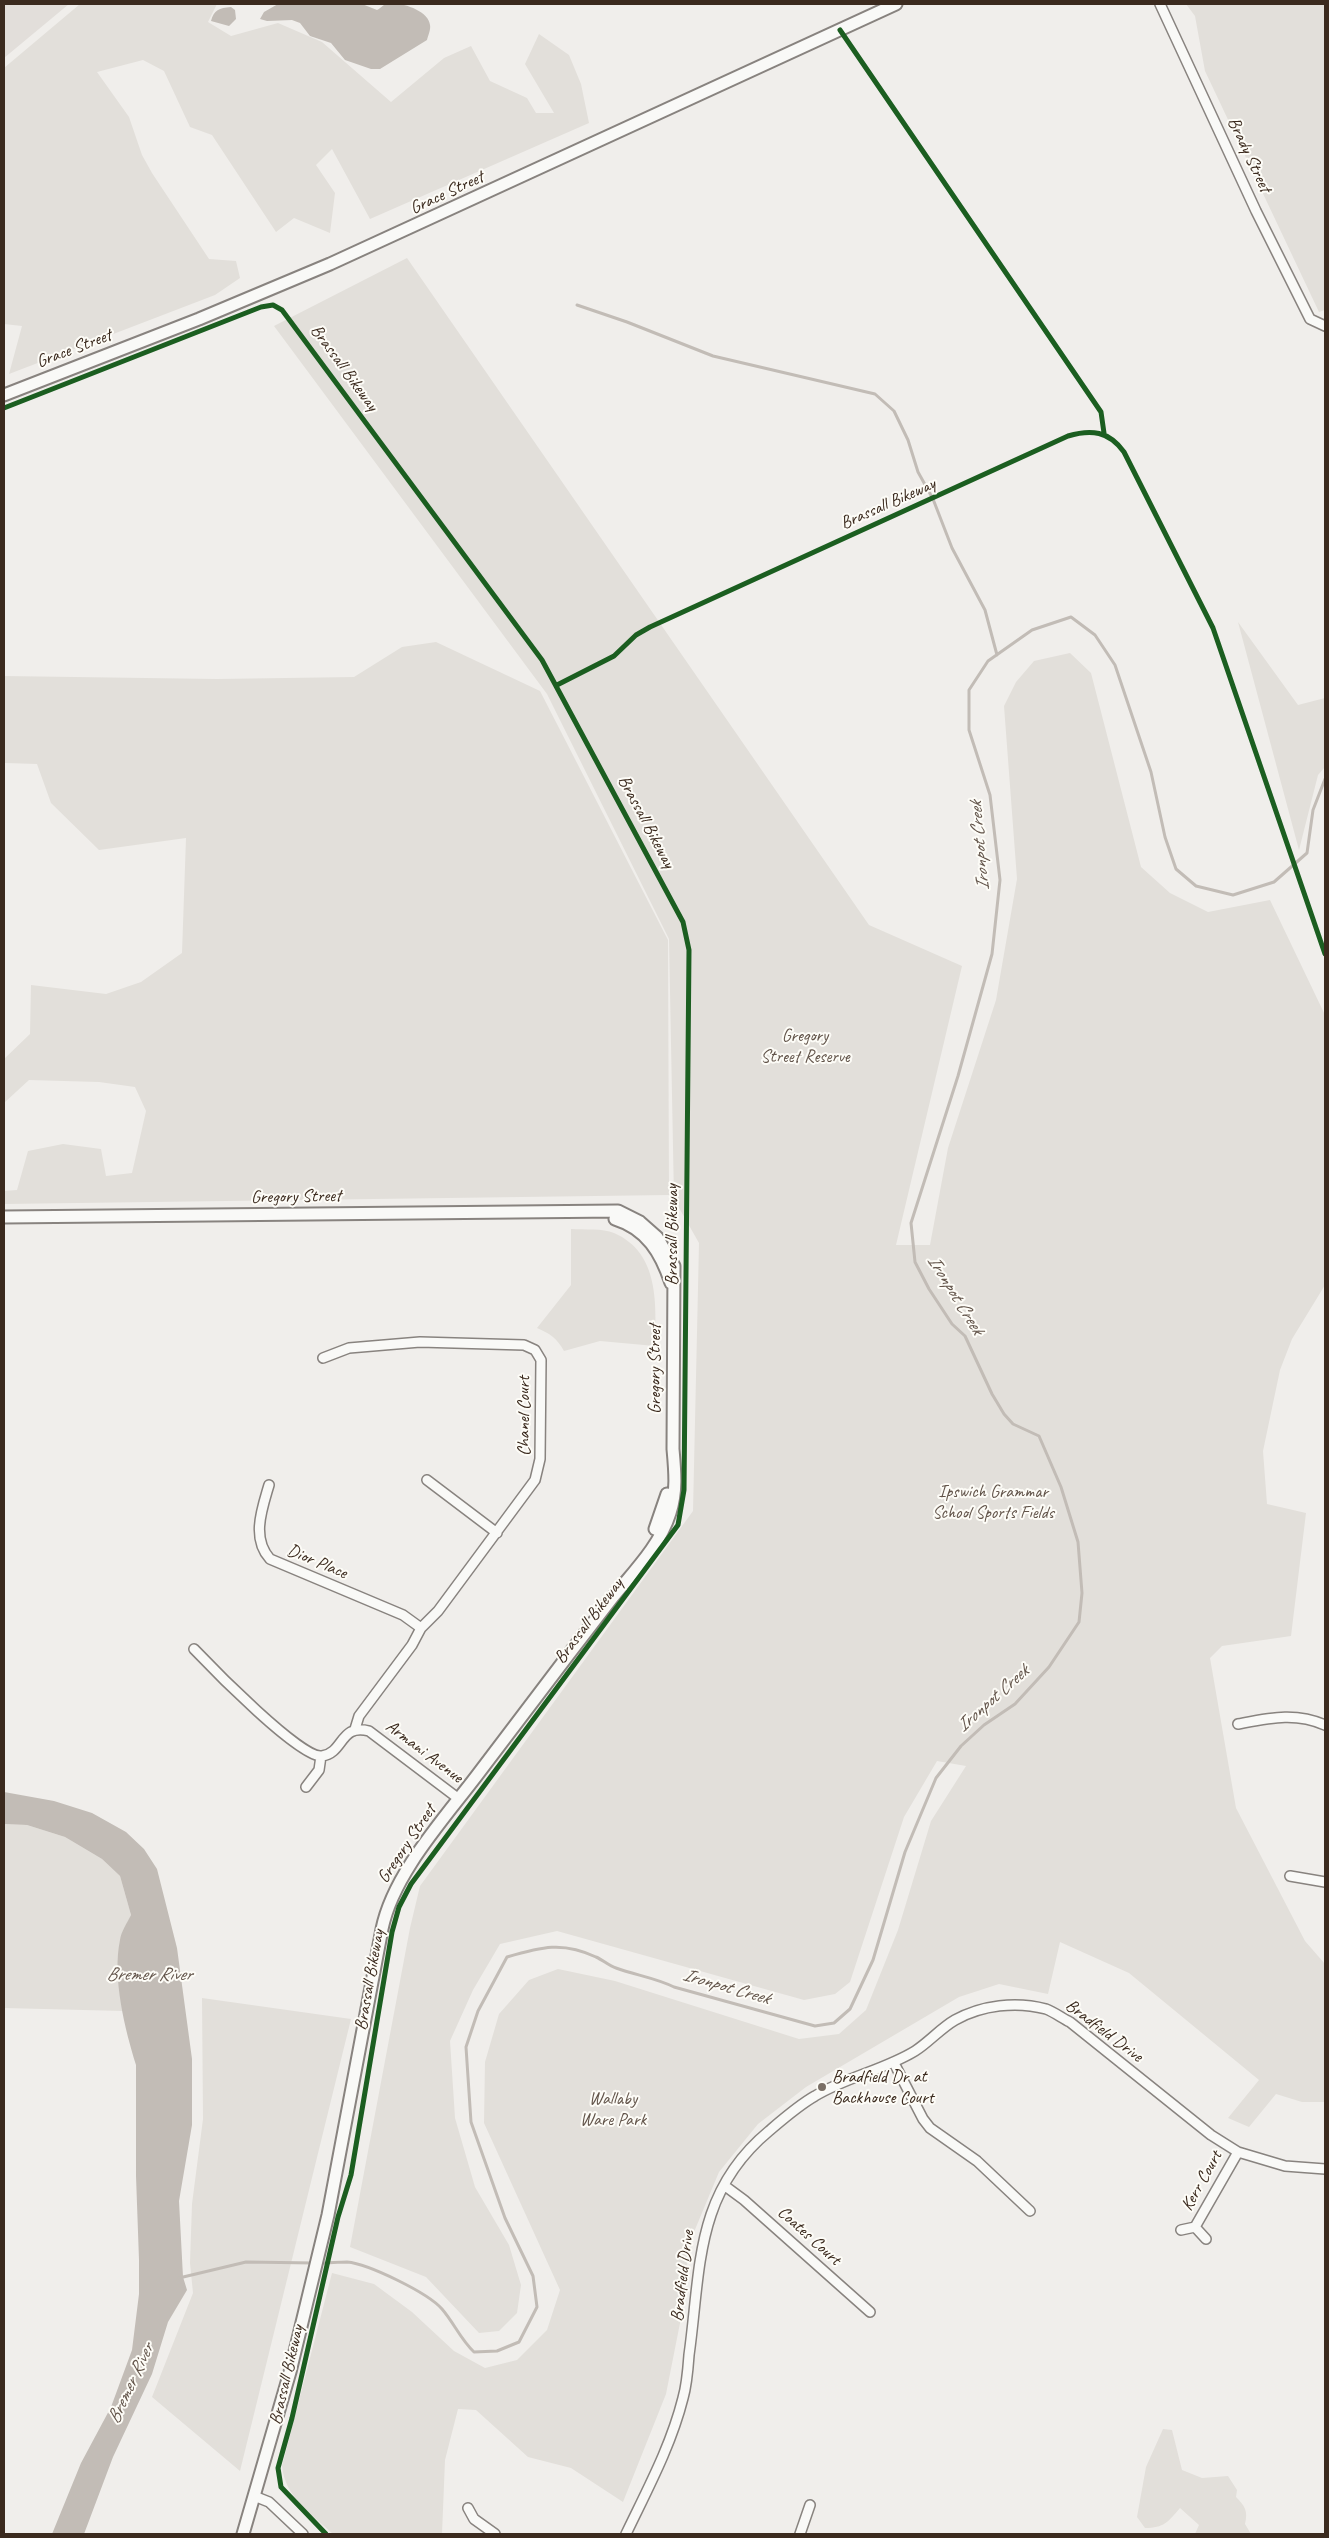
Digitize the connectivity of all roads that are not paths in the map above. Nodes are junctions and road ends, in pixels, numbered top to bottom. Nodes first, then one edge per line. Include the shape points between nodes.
1 (896, 4) edge
2 (1160, 4) edge
3 (1325, 326) edge
4 (4, 395) edge
5 (4, 1217) edge
6 (323, 1358) dead end
7 (427, 1480) dead end
8 (269, 1486) dead end
9 (497, 1533) junction
10 (421, 1628) junction
11 (194, 1649) dead end
12 (1238, 1724) dead end
13 (1325, 1725) edge
14 (356, 1730) junction
15 (321, 1756) junction
16 (306, 1787) dead end
17 (459, 1799) junction
18 (1290, 1876) dead end
19 (1325, 1882) edge
20 (894, 2063) junction
21 (1238, 2152) junction
22 (1325, 2170) edge
23 (725, 2186) junction
24 (1030, 2211) dead end
25 (1195, 2227) junction
26 (1181, 2230) dead end
27 (1206, 2239) dead end
28 (870, 2312) dead end
29 (254, 2496) junction
30 (810, 2505) dead end
31 (468, 2508) dead end
32 (243, 2534) edge
33 (303, 2534) edge
34 (495, 2534) edge
35 (626, 2534) edge
36 (800, 2534) edge

1 - 4 main road, Grace Street via 339,260
2 - 3 street, Brady Street via 1310,318
5 - 17 main road, Gregory Street via 589,1213 626,1222 646,1236 662,1258 673,1290 673,1449 662,1511 623,1584
6 - 9 street, Chanel Court via 349,1348 420,1342 524,1345 535,1350 540,1360 540,1466 531,1487
7 - 9 street
8 - 10 street, Dior Place via 260,1514 260,1534 264,1553 270,1559 404,1615
9 - 10 street, Chanel Court via 438,1611
10 - 14 street, Chanel Court via 359,1716
11 - 15 street via 306,1752
12 - 13 street via 1282,1716 1311,1719
14 - 15 street, Armani Avenue via 343,1738 332,1752
14 - 17 street, Armani Avenue via 369,1732
15 - 16 street via 319,1770
17 - 29 main road, Gregory Street via 406,1871 385,1912 328,2215
18 - 19 street
20 - 21 street, Bradfield Drive via 917,2050 954,2020 977,2010 1003,2005 1044,2009 1070,2022 1211,2135
20 - 23 street, Bradfield Drive via 815,2096 767,2132 737,2164
20 - 24 street via 922,2119 930,2128 977,2160
21 - 22 street, Bradfield Drive via 1285,2166
21 - 25 street, Kerr Court
23 - 28 street, Coates Court
23 - 35 street, Bradfield Drive via 706,2225 696,2278 684,2397 664,2454
25 - 26 street, Kerr Court
25 - 27 street, Kerr Court
29 - 32 main road, Gregory Street
29 - 33 street via 269,2502
30 - 36 street
31 - 34 street via 474,2519

